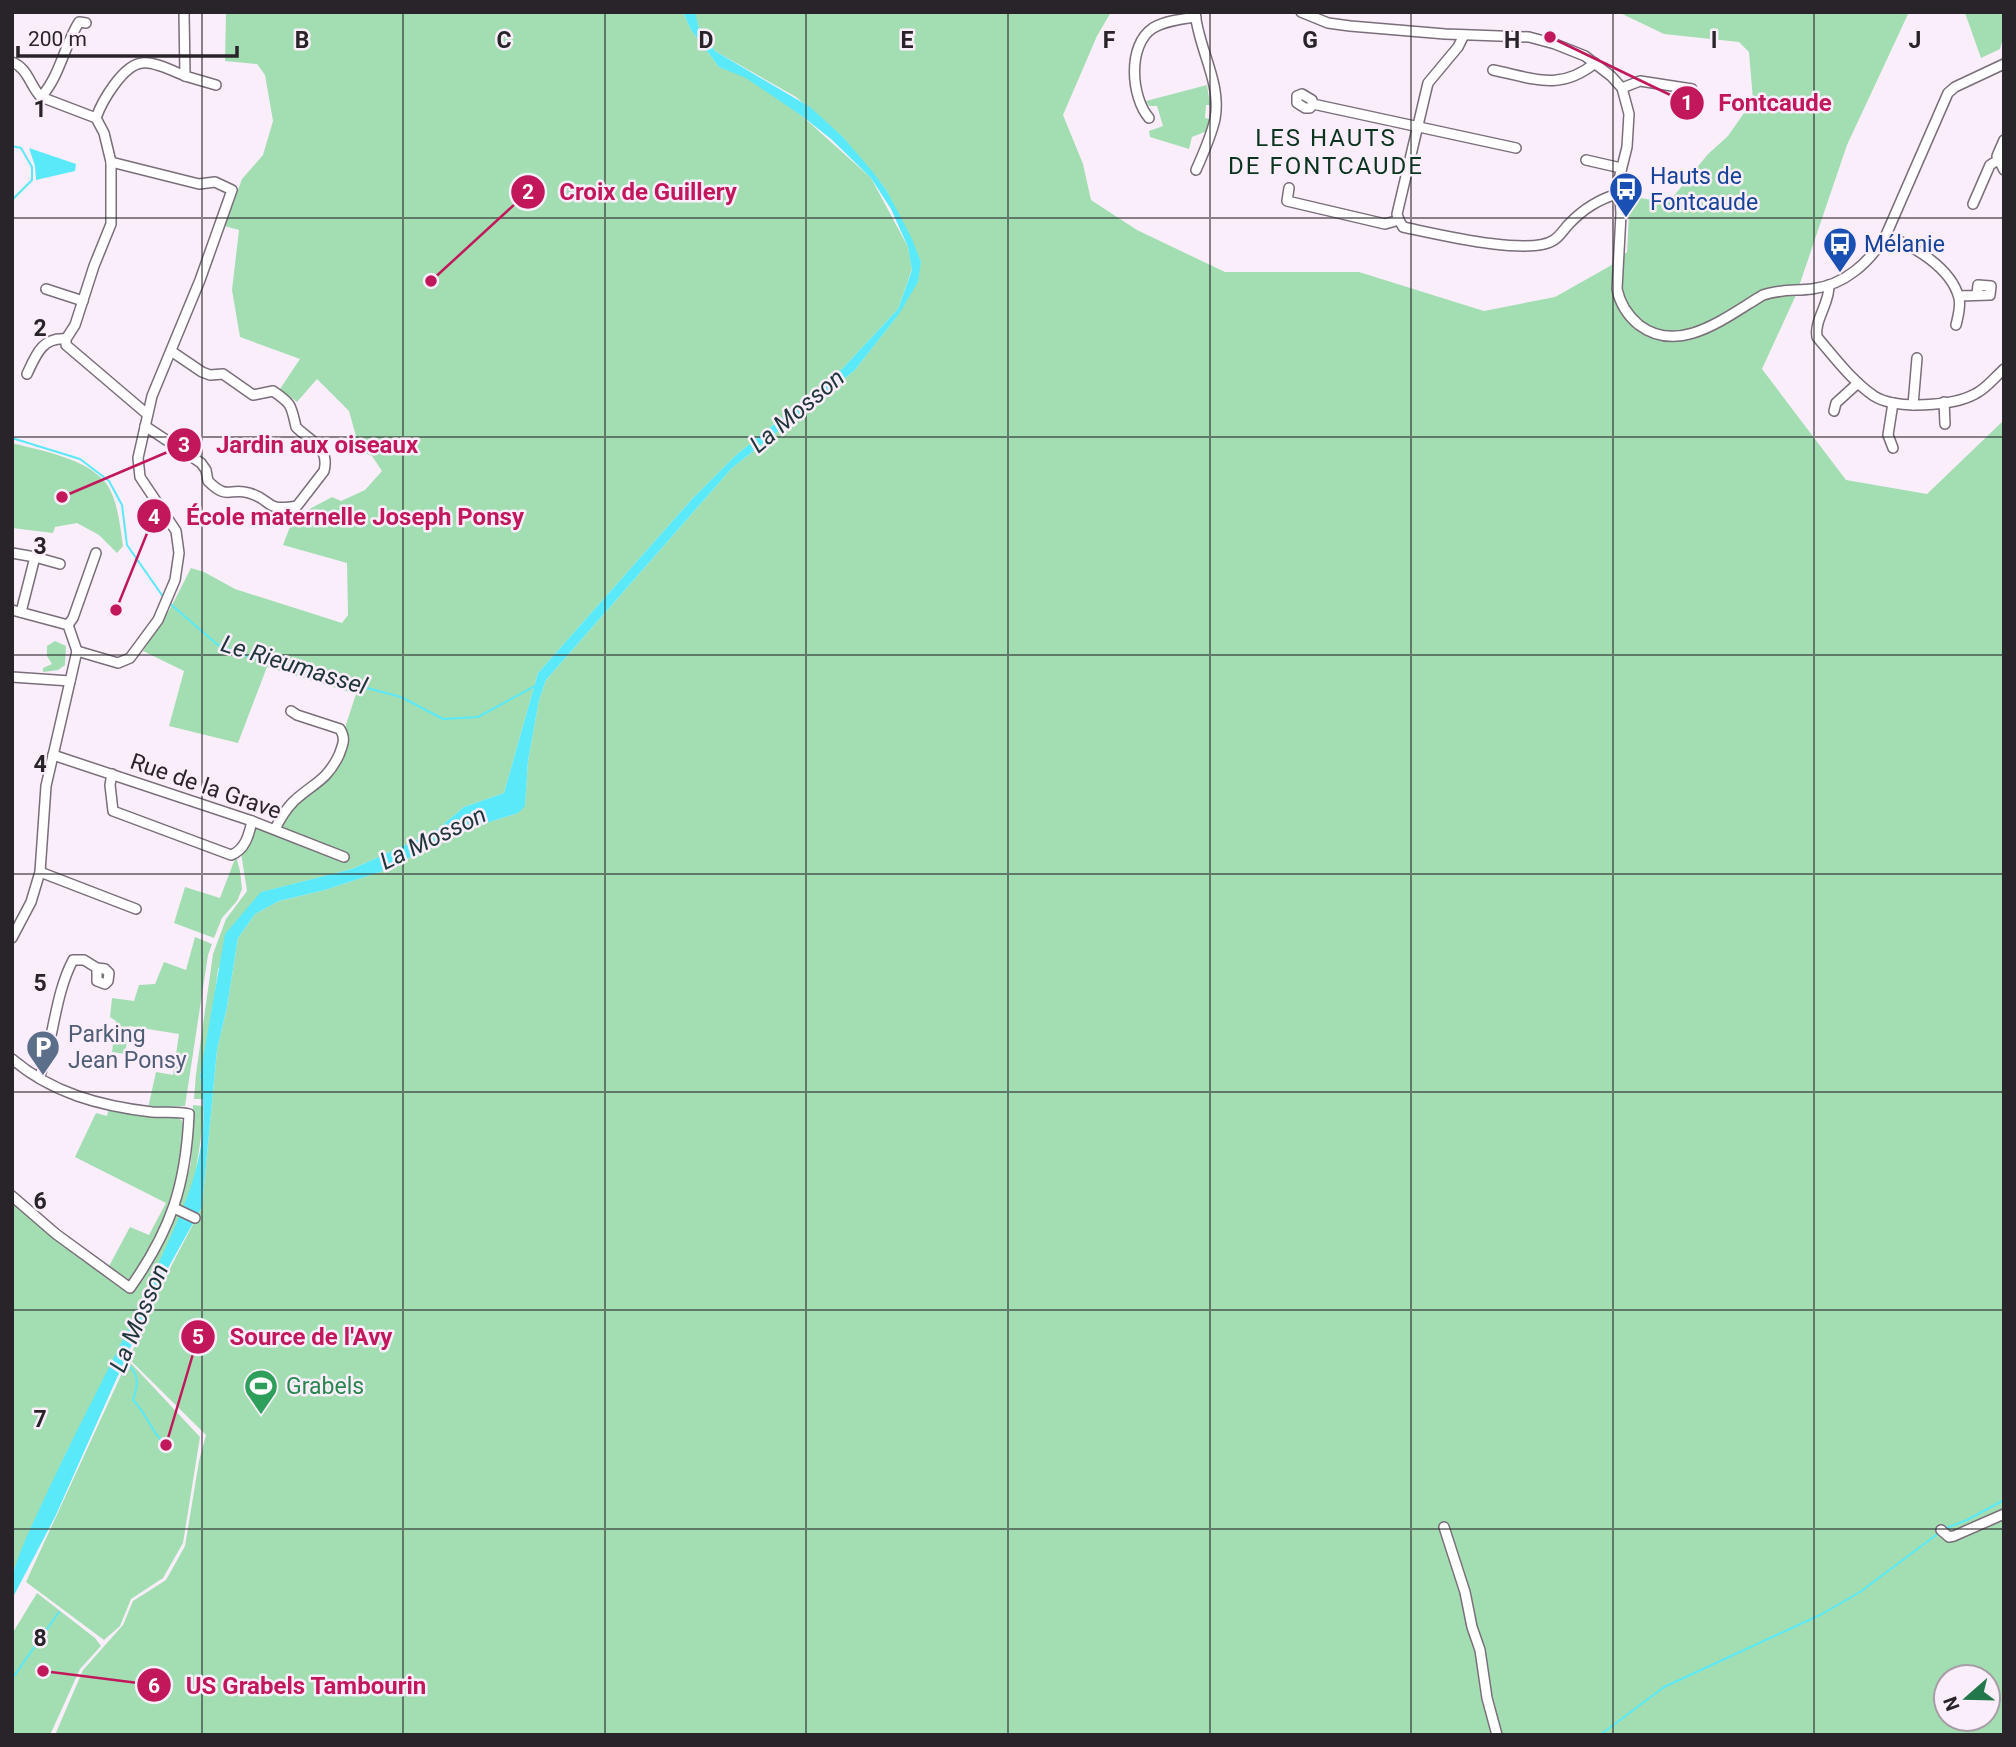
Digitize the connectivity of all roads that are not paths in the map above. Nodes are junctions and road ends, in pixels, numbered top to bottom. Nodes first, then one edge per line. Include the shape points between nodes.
1 (184, 12) edge
2 (1301, 12) edge
3 (1196, 15) edge
4 (86, 23) dead end
5 (1464, 34) junction
6 (12, 62) edge
7 (1595, 63) junction
8 (2004, 64) edge
9 (1493, 70) dead end
10 (185, 76) junction
11 (216, 85) dead end
12 (1622, 88) junction
13 (1692, 89) dead end
14 (41, 97) junction
15 (1313, 104) dead end
16 (96, 118) junction
17 (1149, 118) dead end
18 (1418, 127) junction
19 (2004, 140) edge
20 (1516, 148) dead end
21 (1586, 160) dead end
22 (1998, 160) junction
23 (111, 162) junction
24 (1621, 168) junction
25 (1196, 170) dead end
26 (2004, 170) edge
27 (1289, 188) dead end
28 (1620, 193) junction
29 (1973, 204) dead end
30 (1399, 220) junction
31 (1886, 235) junction
32 (1829, 285) junction
33 (46, 289) dead end
34 (1977, 294) dead end
35 (1959, 296) junction
36 (83, 301) junction
37 (1956, 325) dead end
38 (66, 339) junction
39 (171, 351) junction
40 (1917, 358) dead end
41 (2004, 369) edge
42 (27, 374) dead end
43 (1858, 383) junction
44 (1944, 402) junction
45 (1893, 403) junction
46 (1913, 405) junction
47 (1834, 411) dead end
48 (147, 414) junction
49 (1945, 424) dead end
50 (145, 426) junction
51 (1893, 448) dead end
52 (12, 553) edge
53 (96, 553) dead end
54 (35, 557) junction
55 (60, 564) dead end
56 (17, 611) edge
57 (68, 625) junction
58 (77, 651) junction
59 (12, 677) edge
60 (70, 681) junction
61 (291, 711) dead end
62 (53, 755) junction
63 (112, 774) junction
64 (252, 821) junction
65 (275, 830) junction
66 (344, 857) dead end
67 (40, 872) junction
68 (136, 909) dead end
69 (12, 938) edge
70 (97, 968) dead end
71 (12, 1059) edge
72 (39, 1079) junction
73 (12, 1196) edge
74 (177, 1209) junction
75 (195, 1218) dead end
76 (2004, 1514) edge
77 (1444, 1527) dead end
78 (1941, 1530) dead end
79 (1497, 1735) edge

1 - 10 street
2 - 5 street via 1328,23
3 - 17 street via 1158,26 1146,35 1134,75 1142,110
3 - 25 street via 1216,110
4 - 14 street via 79,22
5 - 7 street via 1529,37
5 - 18 street via 1428,83
6 - 14 street via 23,69
7 - 9 street via 1553,82
7 - 12 street
8 - 31 street via 1948,93
10 - 11 street
10 - 16 street via 144,62 134,65 107,94
12 - 13 street via 1640,81
12 - 24 street via 1629,129
14 - 16 street
15 - 18 street
16 - 23 street
18 - 20 street
18 - 30 street
19 - 22 street
21 - 24 street
22 - 26 street
22 - 29 street via 1990,164
23 - 36 street via 111,224
23 - 39 street via 232,190
24 - 28 street
27 - 30 street via 1287,201 1385,224
28 - 30 street via 1588,206 1548,243 1479,243 1403,227
28 - 32 street via 1619,300 1633,320 1656,334 1683,337 1774,291
31 - 32 street via 1856,271
31 - 35 street via 1922,252
32 - 43 street via 1817,337
33 - 36 street
34 - 35 street
35 - 37 street
36 - 38 street
38 - 42 street via 52,339 39,348
38 - 48 street via 66,345 84,362
39 - 48 street
39 - 50 street via 202,372 223,374 253,395 273,391 288,401 299,430 321,445 326,466 297,506 276,509 251,493 223,493 208,481 201,463
40 - 46 street
41 - 44 street via 1975,395
43 - 45 street
43 - 47 street via 1836,403
44 - 46 street
44 - 49 street
45 - 46 street
45 - 51 street via 1888,435
48 - 50 street
50 - 58 street via 138,471 171,522 179,542 178,565 166,601 130,658 118,663
52 - 54 street
53 - 57 street
54 - 55 street
54 - 56 street
56 - 57 street
57 - 58 street
58 - 60 street
59 - 60 street
60 - 62 street
61 - 65 street via 340,729 344,743 331,770 294,802
62 - 63 street, Rue de la Grave
62 - 67 street via 46,786
63 - 64 street, Rue de la Grave
63 - 64 street via 113,811 231,855 245,844
64 - 65 street, Rue de la Grave
65 - 66 street, Rue de la Grave
67 - 68 street
67 - 69 street
70 - 72 street via 73,960
71 - 72 street
72 - 74 street via 90,1101 189,1114
73 - 74 street via 130,1288
74 - 75 street
76 - 78 street via 1954,1536
77 - 79 street via 1480,1650

